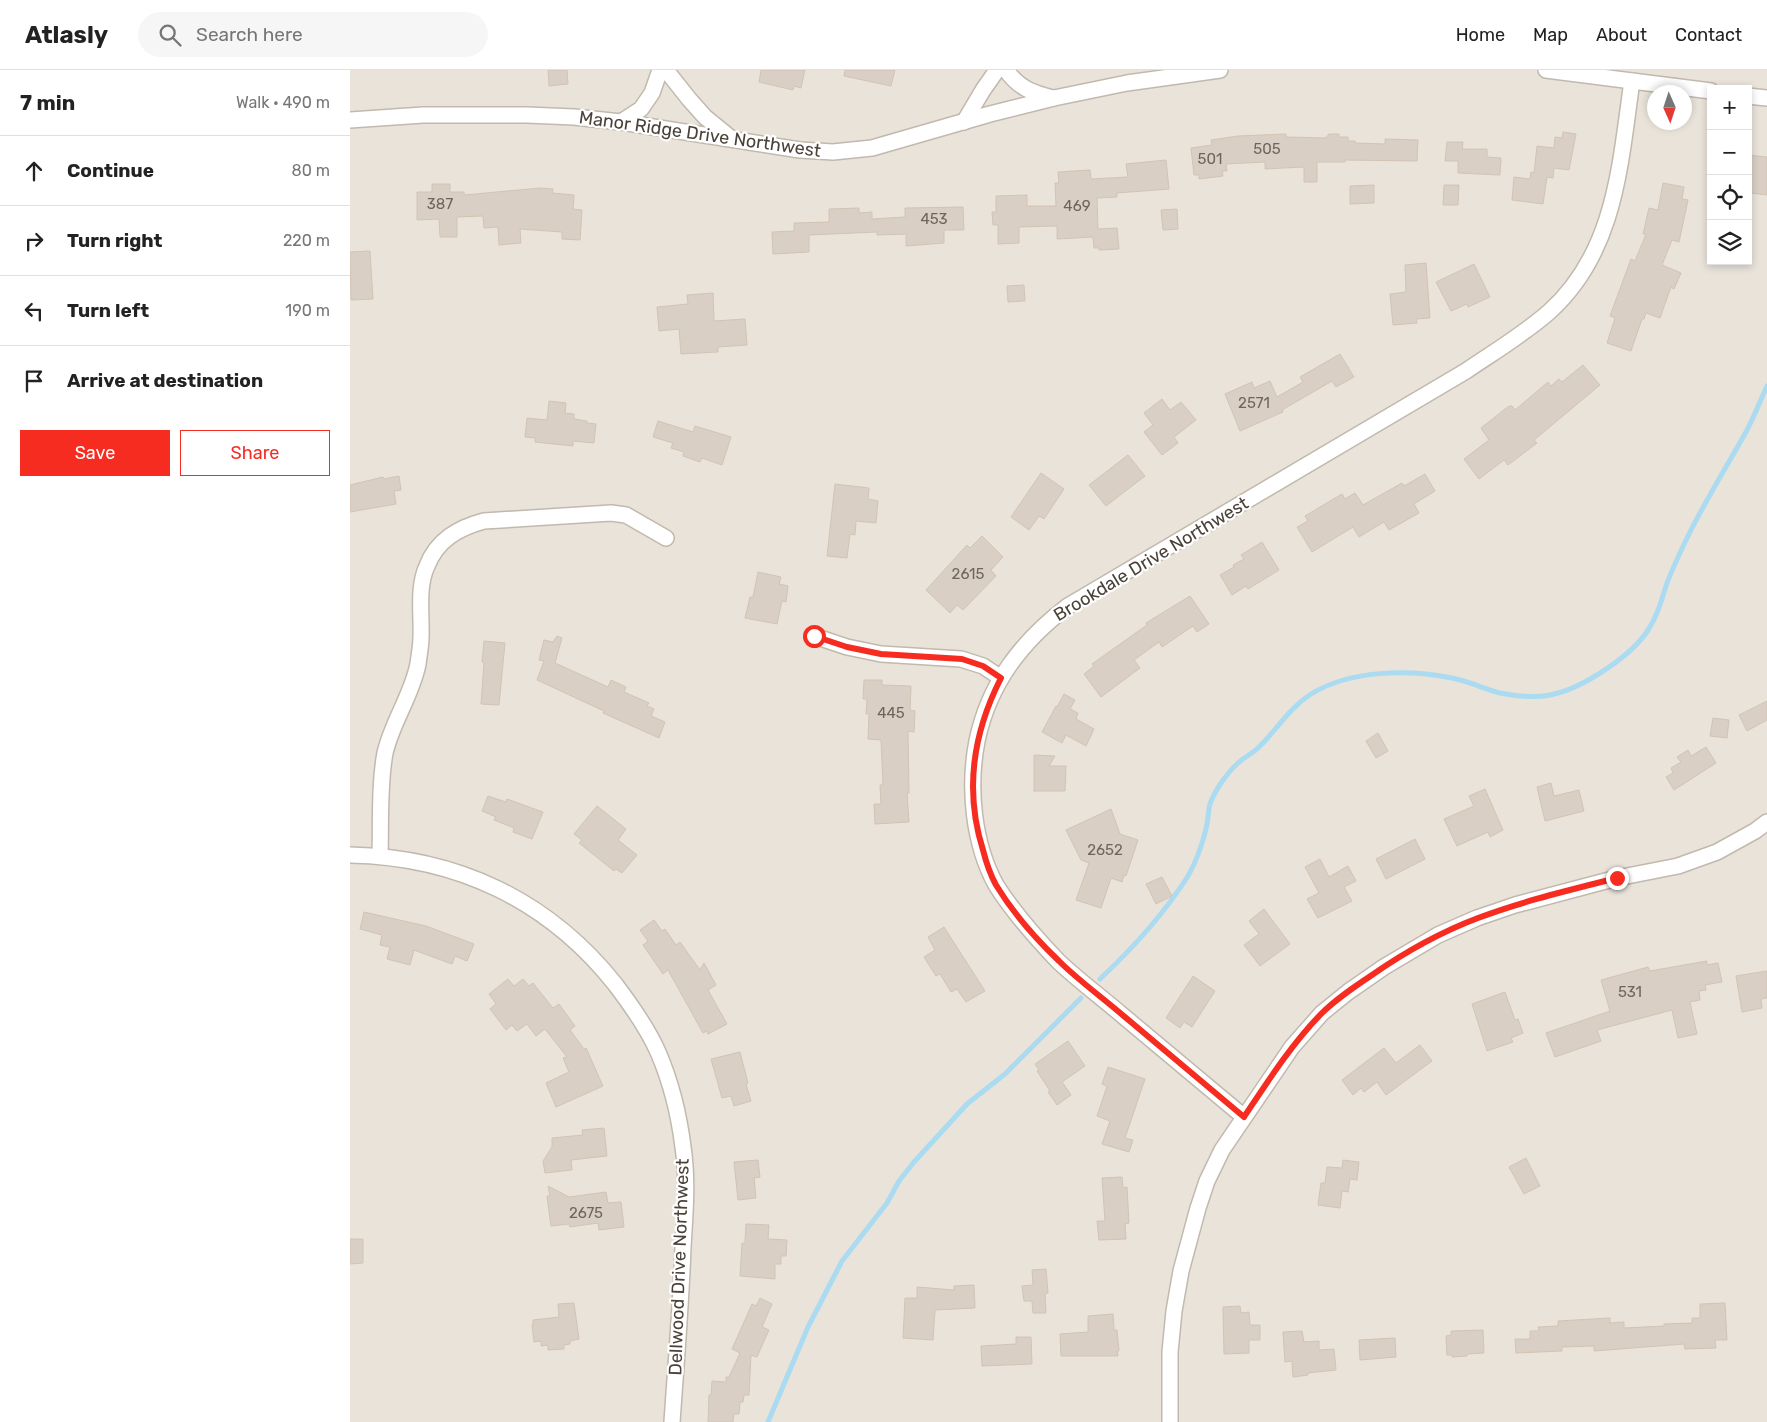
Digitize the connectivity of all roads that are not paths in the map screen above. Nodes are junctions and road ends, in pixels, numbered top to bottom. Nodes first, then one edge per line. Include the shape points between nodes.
1 (660, 70) edge
2 (666, 70) edge
3 (997, 70) edge
4 (1006, 70) edge
5 (1220, 70) edge
6 (1546, 70) edge
7 (1632, 81) junction
8 (1707, 90) edge
9 (1752, 96) edge
10 (1054, 98) junction
11 (1767, 98) edge
12 (350, 120) edge
13 (621, 122) junction
14 (964, 122) junction
15 (733, 140) junction
16 (666, 538) dead end
17 (814, 636) dead end
18 (1001, 678) junction
19 (1767, 822) edge
20 (350, 855) edge
21 (380, 856) junction
22 (1244, 1117) junction
23 (672, 1422) edge
24 (1170, 1422) edge

1 - 13 street via 652,93 641,110
2 - 15 street via 705,117
3 - 14 street
4 - 10 street via 1015,81 1034,93
5 - 10 street, Manor Ridge Drive Northwest via 1127,83
6 - 7 street
7 - 8 street
7 - 18 street, Brookdale Drive Northwest via 1617,186 1605,227 1583,271 1549,312 1466,371 1068,606 1030,638
9 - 11 street
10 - 14 street, Manor Ridge Drive Northwest
12 - 13 street, Manor Ridge Drive Northwest via 423,115 527,115
13 - 15 street, Manor Ridge Drive Northwest
14 - 15 street, Manor Ridge Drive Northwest via 872,148 833,152
16 - 21 street via 626,515 611,513 484,521 457,531 436,549 426,566 422,582 422,640 417,667 385,753
17 - 18 street via 881,654 962,659 983,666
18 - 22 street, Brookdale Drive Northwest via 980,729 972,780 978,835 996,885 1059,962
19 - 22 street via 1717,852 1678,866 1617,878 1515,905 1438,936 1384,967 1322,1013 1292,1047
20 - 21 street, Dellwood Drive Northwest
21 - 23 street, Dellwood Drive Northwest via 420,861 465,874 502,890 541,914 577,942 605,972 635,1009 657,1050 676,1108 686,1186
22 - 24 street via 1222,1150 1207,1181 1181,1271 1170,1352

